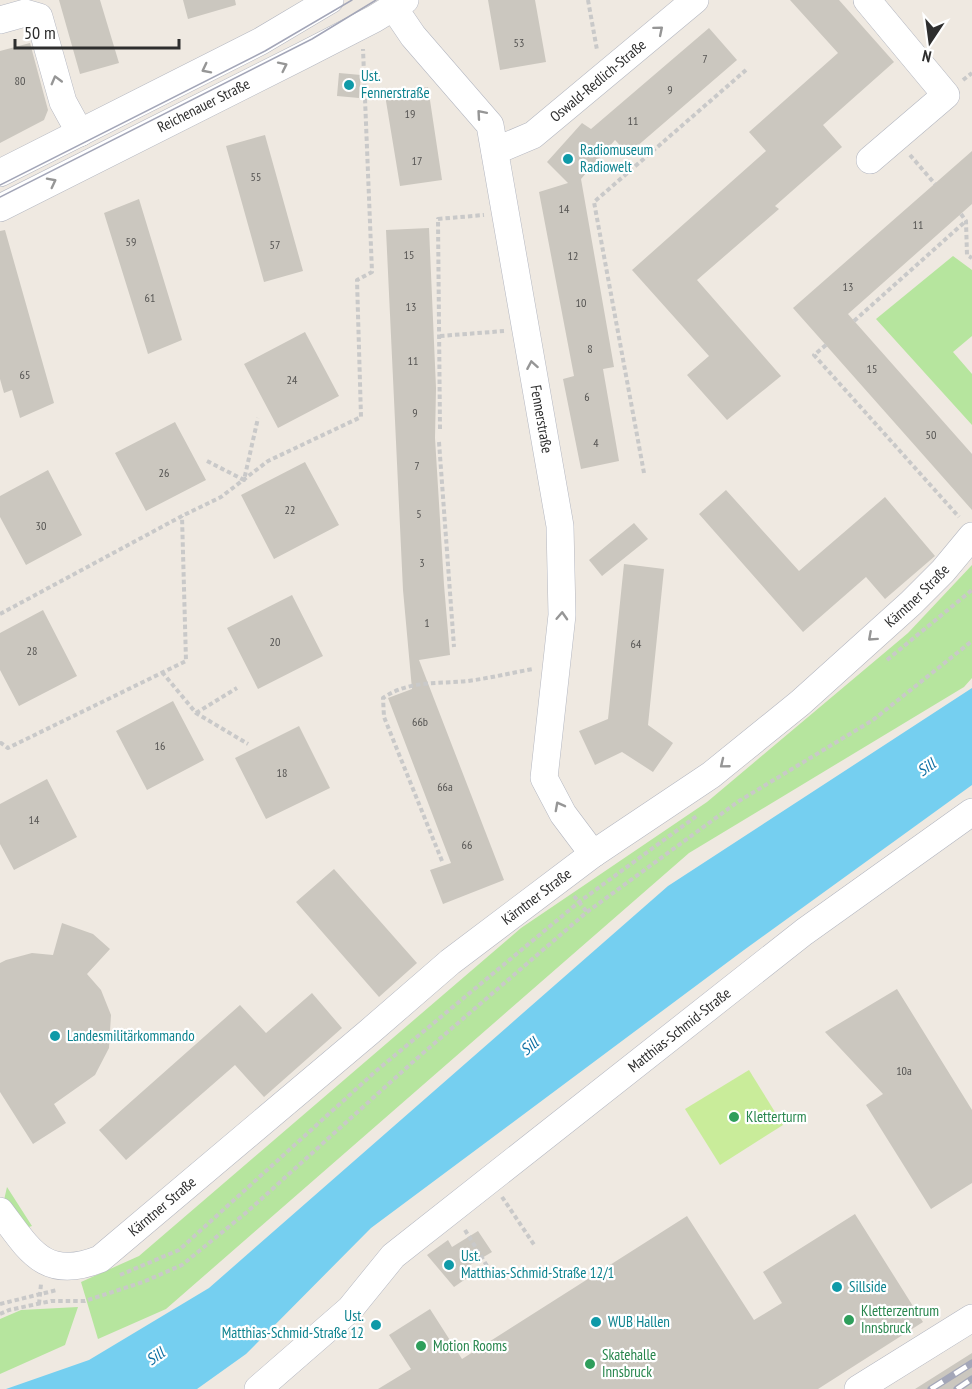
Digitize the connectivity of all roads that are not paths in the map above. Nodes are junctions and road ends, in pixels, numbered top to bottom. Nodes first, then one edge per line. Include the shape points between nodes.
1 (330, 0) edge
2 (695, 0) edge
3 (867, 0) edge
4 (399, 4) edge
5 (0, 20) edge
6 (80, 133) junction
7 (495, 151) junction
8 (870, 159) dead end
9 (0, 173) edge
10 (0, 208) edge
11 (967, 528) edge
12 (972, 812) edge
13 (593, 854) junction
14 (0, 1211) edge
15 (972, 1318) edge
16 (258, 1389) edge
17 (858, 1389) edge

1 -> 6 street, Reichenauer Straße via 261,41
7 -> 2 street, Oswald-Redlich-Straße via 533,135
3 - 8 street via 946,94
7 -> 4 street, Fennerstraße via 490,124 413,36
10 -> 4 street, Reichenauer Straße
6 -> 5 street via 63,102 39,17 25,13
6 - 9 street, Reichenauer Straße
13 -> 7 street, Fennerstraße via 563,814 544,778 562,615 560,526
11 -> 13 street, Kärntner Straße via 943,571 800,703 711,775
12 - 16 street, Matthias-Schmid-Straße via 804,932 393,1256 350,1309
13 - 14 street, Kärntner Straße via 450,962 109,1267 62,1267 47,1263 28,1249
15 - 17 street

